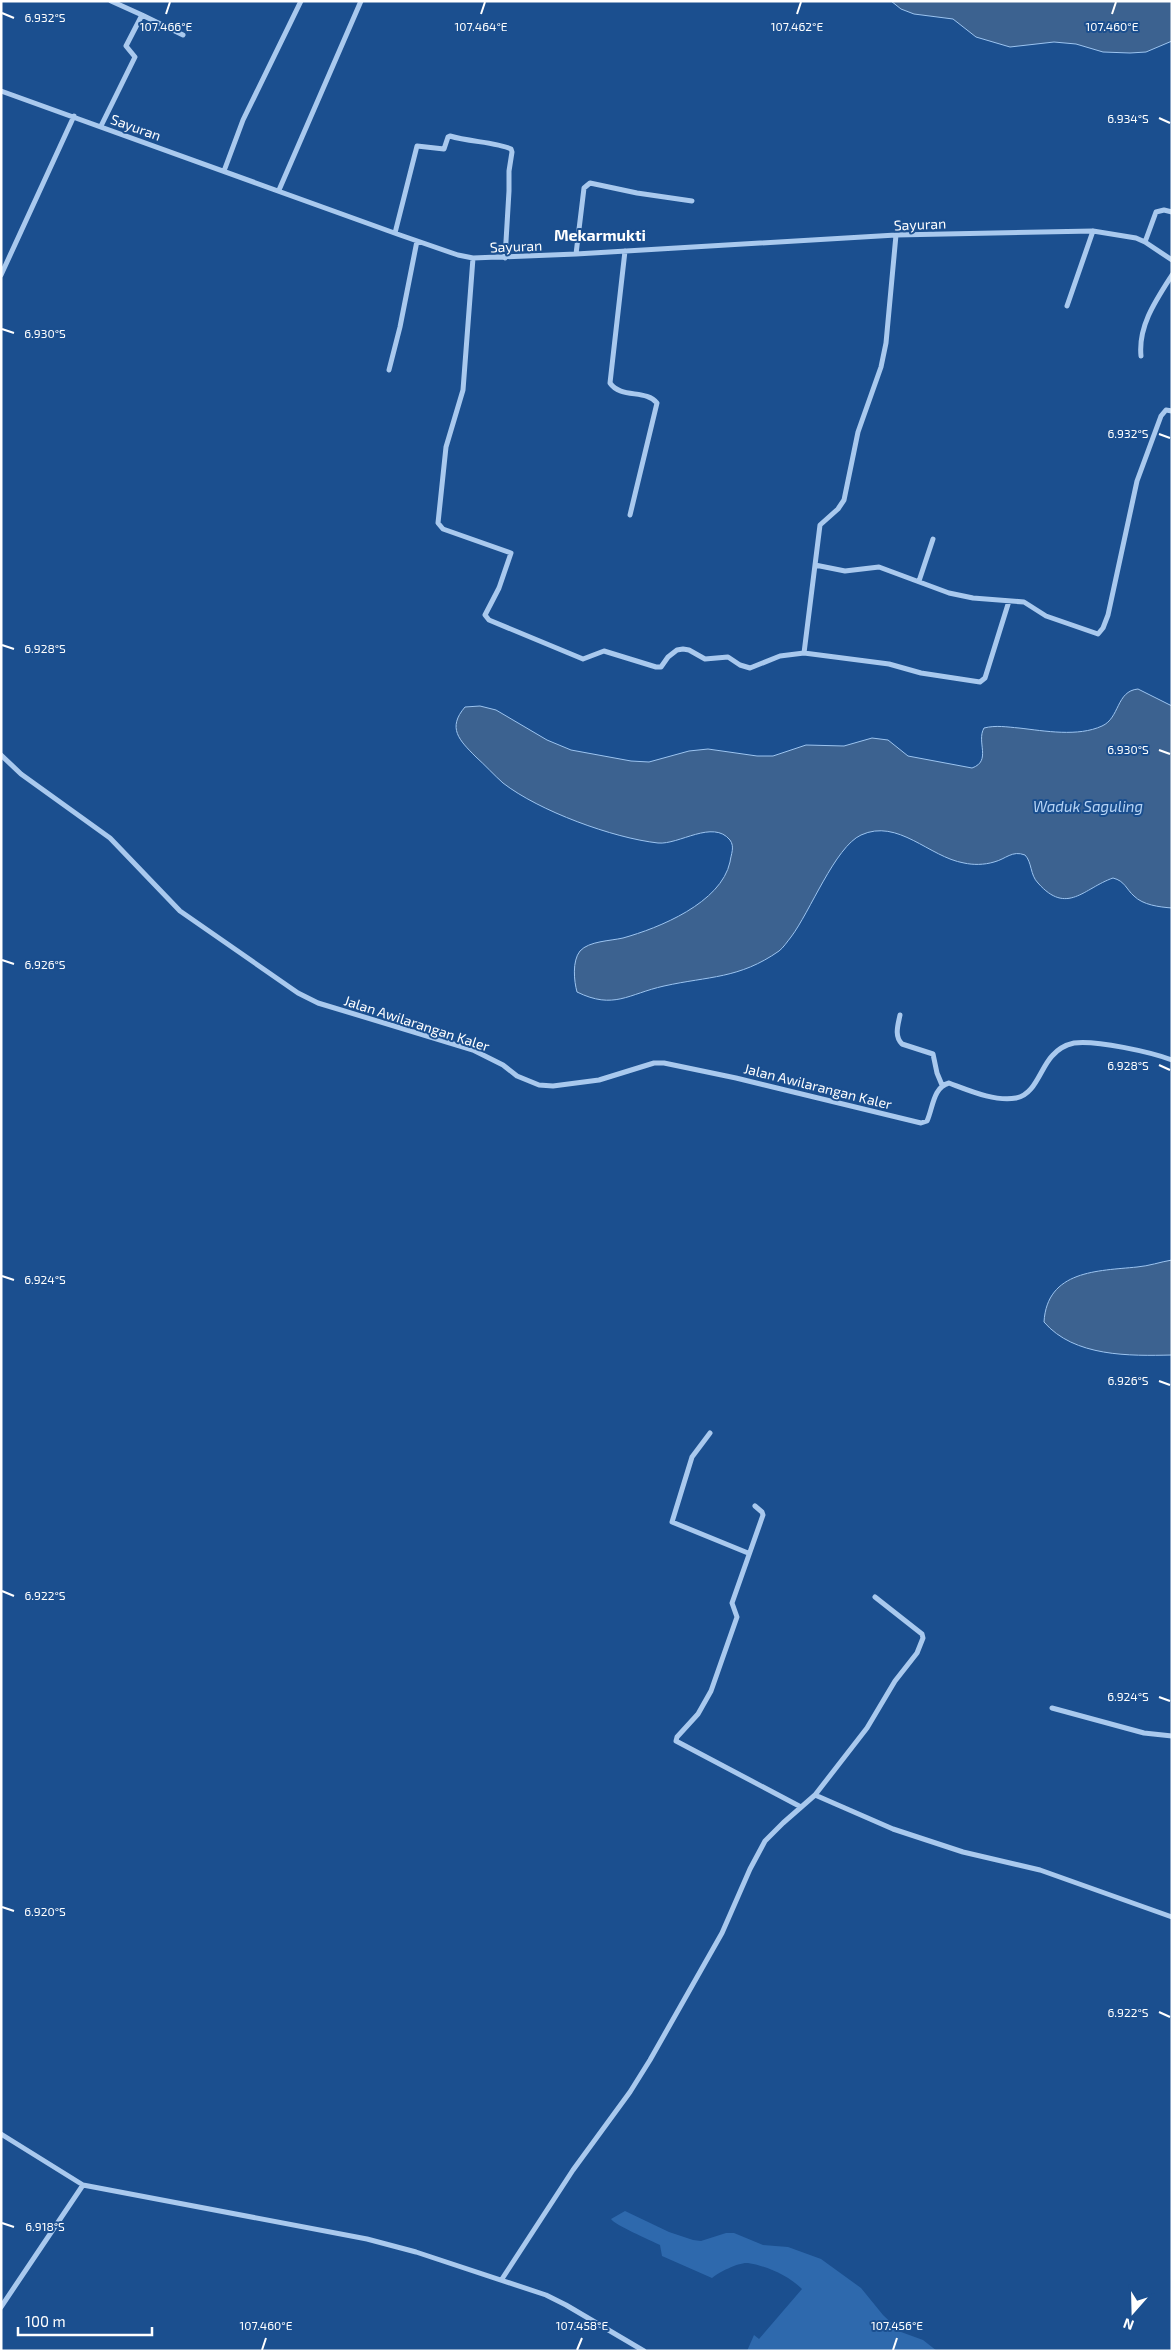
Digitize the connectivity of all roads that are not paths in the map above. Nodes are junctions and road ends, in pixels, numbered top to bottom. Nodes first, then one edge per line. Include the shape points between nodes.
1 (111, 1) edge
2 (301, 1) edge
3 (361, 1) edge
4 (142, 15) junction
5 (183, 35) dead end
6 (1, 91) edge
7 (74, 116) junction
8 (101, 126) junction
9 (224, 170) junction
10 (279, 190) junction
11 (692, 201) dead end
12 (1172, 212) edge
13 (1093, 231) junction
14 (395, 233) junction
15 (896, 235) junction
16 (417, 241) junction
17 (1145, 242) junction
18 (625, 251) junction
19 (576, 254) junction
20 (473, 258) junction
21 (505, 258) junction
22 (1172, 260) edge
23 (1, 275) edge
24 (1172, 275) edge
25 (1067, 306) dead end
26 (1141, 356) dead end
27 (389, 370) dead end
28 (1172, 411) edge
29 (630, 515) dead end
30 (933, 539) dead end
31 (815, 565) junction
32 (919, 581) junction
33 (1009, 601) junction
34 (804, 653) junction
35 (1, 756) edge
36 (900, 1015) dead end
37 (1172, 1060) edge
38 (942, 1085) junction
39 (710, 1433) dead end
40 (755, 1506) dead end
41 (748, 1553) junction
42 (875, 1597) dead end
43 (1052, 1708) dead end
44 (1172, 1736) edge
45 (815, 1795) junction
46 (801, 1807) junction
47 (1172, 1917) edge
48 (1, 2134) edge
49 (83, 2185) junction
50 (502, 2279) junction
51 (1, 2307) edge
52 (644, 2351) edge

1 - 4 street
2 - 9 street via 243,120
3 - 10 street
4 - 5 street
4 - 8 street via 126,46 135,57
6 - 7 street, Sayuran
7 - 8 street, Sayuran
7 - 23 street
8 - 9 street, Sayuran
9 - 10 street, Sayuran
10 - 14 street, Sayuran
11 - 19 street via 590,182 584,188
12 - 17 street via 1156,212
13 - 15 street, Sayuran
13 - 17 street, Sayuran via 1124,234
13 - 25 street
14 - 16 street, Sayuran
14 - 21 street via 417,146 444,149 450,136 498,145 512,152 508,171 510,192
15 - 18 street, Sayuran
15 - 31 street via 881,367 858,432 844,500 820,525
16 - 20 street, Sayuran
16 - 27 street
17 - 22 street, Sayuran
18 - 19 street, Sayuran
18 - 29 street via 610,383 616,389 649,397 657,403
19 - 21 street, Sayuran
20 - 21 street, Sayuran
20 - 34 street via 463,390 446,447 438,523 443,529 511,553 485,615 489,620 583,658 604,651 659,668 668,657 683,649 705,659 728,657 750,668 780,656
24 - 26 street via 1143,328
28 - 33 street via 1166,410 1160,416 1137,481 1108,614 1100,632 1094,633 1046,616 1030,604
30 - 32 street
31 - 32 street via 845,571 879,568
31 - 34 street
32 - 33 street via 949,594
33 - 34 street via 985,678 980,682 921,673 889,664
35 - 38 street, Jalan Awilarangan Kaler via 110,838 180,911 298,993 341,1011 472,1050 539,1085 600,1080 654,1063 664,1063 921,1123 927,1121
36 - 38 street via 898,1040 933,1054
37 - 38 street via 1138,1050 1076,1043 1064,1046 1052,1056 1035,1084 1016,1098 977,1093 949,1083
39 - 41 street via 692,1457 672,1522
40 - 41 street via 763,1516
41 - 46 street via 732,1603 737,1615 731,1639 698,1714 676,1741
42 - 45 street via 923,1638 917,1653 895,1681 867,1728
43 - 44 street
45 - 46 street
45 - 47 street via 893,1829 963,1852 1040,1870
46 - 50 street via 765,1841 718,1941 650,2060
48 - 49 street
49 - 50 street via 367,2239
49 - 51 street
50 - 52 street via 566,2305

